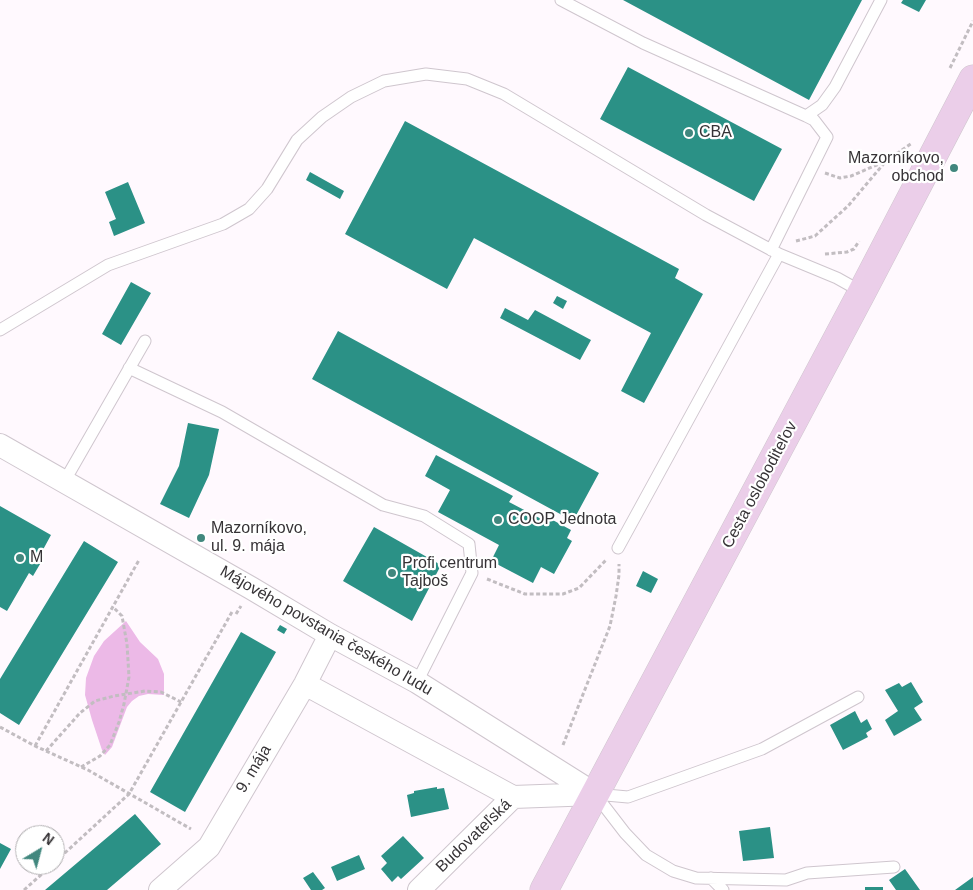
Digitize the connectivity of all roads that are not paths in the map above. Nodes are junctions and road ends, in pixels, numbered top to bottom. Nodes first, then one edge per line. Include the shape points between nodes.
1 (561, 0) edge
2 (881, 0) edge
3 (961, 75) edge
4 (806, 116) junction
5 (775, 252) junction
6 (862, 292) junction
7 (0, 330) edge
8 (145, 341) dead end
9 (129, 368) junction
10 (0, 446) edge
11 (64, 482) junction
12 (618, 548) road end
13 (330, 635) junction
14 (417, 682) junction
15 (305, 684) junction
16 (858, 697) dead end
17 (595, 794) junction
18 (513, 798) junction
19 (894, 866) dead end
20 (710, 878) junction
21 (160, 890) edge
22 (419, 890) edge
23 (544, 890) edge
24 (723, 890) edge

1 - 4 lane via 643,43
2 - 4 lane via 836,87 822,105
3 - 6 main road, Cesta osloboditeľov
4 - 5 lane via 814,120 827,137
5 - 6 lane
5 - 7 lane via 706,215 504,94 467,79 426,74 384,81 351,97 322,117 297,140 267,189 249,209 223,224 108,264
5 - 12 lane
6 - 17 main road, Cesta osloboditeľov
8 - 9 lane
9 - 11 lane
9 - 14 lane via 222,412 383,505 424,516 469,544 472,573
10 - 11 street, Májového povstania českého ľudu
11 - 13 street, Májového povstania českého ľudu
13 - 14 street, Májového povstania českého ľudu
13 - 15 street, 9. mája
14 - 17 street, Májového povstania českého ľudu
15 - 18 street
15 - 21 street, 9. mája via 209,847
16 - 17 lane via 762,749 628,797
17 - 18 street, Budovateľská
17 - 20 lane via 646,855 673,871 696,878
17 - 23 main road, Cesta osloboditeľov
18 - 22 street, Budovateľská
19 - 20 lane via 807,873 786,880
20 - 24 lane

